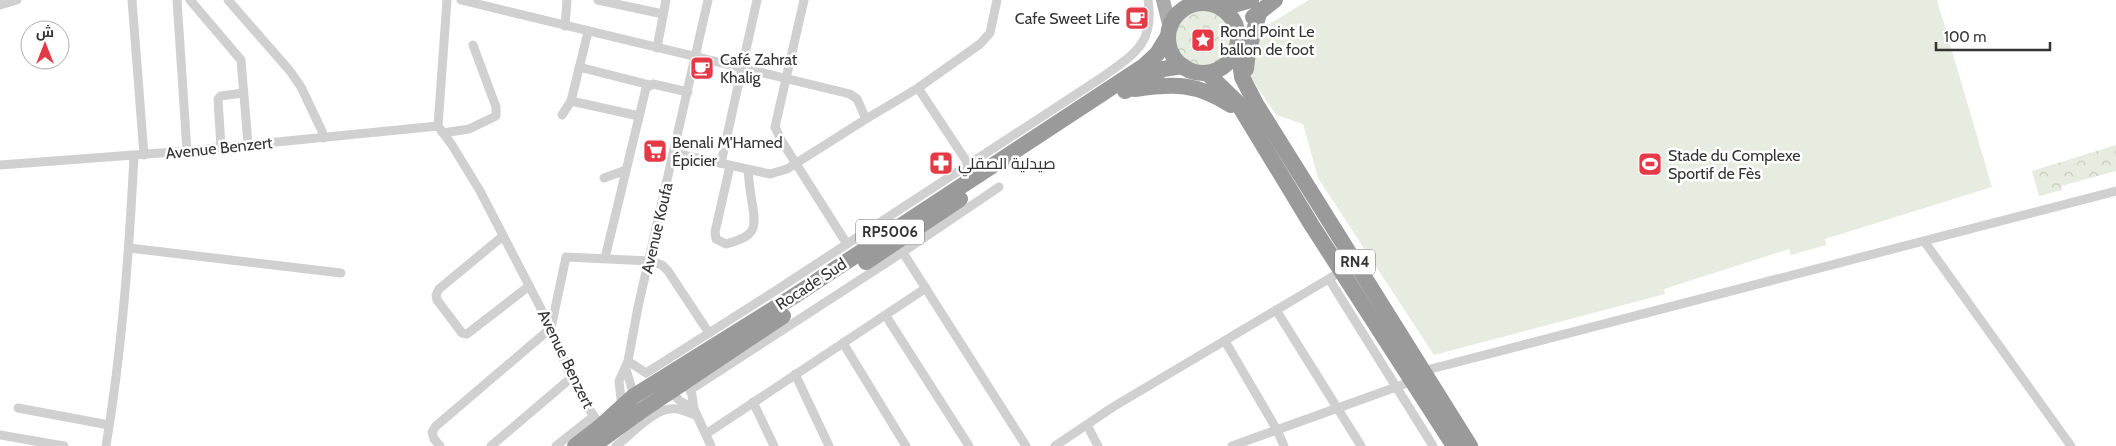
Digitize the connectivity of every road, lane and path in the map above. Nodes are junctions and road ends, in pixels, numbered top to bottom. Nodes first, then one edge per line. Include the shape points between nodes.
1 (18, 0) edge
2 (132, 0) edge
3 (177, 0) edge
4 (190, 0) edge
5 (228, 0) edge
6 (447, 0) edge
7 (461, 0) edge
8 (567, 0) edge
9 (601, 0) edge
10 (666, 0) edge
11 (708, 0) edge
12 (757, 0) edge
13 (804, 0) edge
14 (997, 0) edge
15 (1148, 0) edge
16 (1163, 0) edge
17 (1275, 0) edge
18 (494, 4) edge
19 (635, 4) edge
20 (1214, 4) edge
21 (1252, 4) edge
22 (0, 5) edge
23 (663, 14) junction
24 (565, 26) junction
25 (588, 32) junction
26 (1169, 32) junction
27 (1238, 41) junction
28 (473, 45) dead end
29 (657, 48) junction
30 (696, 57) junction
31 (1183, 66) junction
32 (579, 67) junction
33 (742, 67) junction
34 (1207, 73) junction
35 (1125, 77) junction
36 (787, 78) junction
37 (650, 85) junction
38 (918, 88) junction
39 (1248, 89) junction
40 (1094, 91) junction
41 (688, 92) junction
42 (243, 93) junction
43 (571, 101) junction
44 (1244, 113) junction
45 (562, 115) dead end
46 (639, 116) junction
47 (866, 119) junction
48 (441, 129) junction
49 (323, 138) junction
50 (248, 144) junction
51 (220, 148) junction
52 (187, 151) junction
53 (674, 153) junction
54 (139, 155) junction
55 (796, 163) junction
56 (0, 165) edge
57 (725, 165) junction
58 (969, 165) junction
59 (626, 170) junction
60 (748, 170) junction
61 (604, 178) dead end
62 (999, 186) dead end
63 (2116, 191) edge
64 (504, 236) junction
65 (1924, 241) junction
66 (847, 244) junction
67 (900, 247) junction
68 (129, 248) junction
69 (605, 258) junction
70 (650, 260) junction
71 (341, 273) dead end
72 (1335, 275) junction
73 (529, 286) junction
74 (926, 288) junction
75 (1276, 310) junction
76 (886, 316) junction
77 (551, 328) junction
78 (709, 333) junction
79 (1225, 341) junction
80 (843, 343) junction
81 (627, 365) junction
82 (795, 374) junction
83 (1418, 376) junction
84 (571, 378) junction
85 (685, 380) junction
86 (658, 382) junction
87 (1396, 387) junction
88 (753, 402) junction
89 (18, 408) dead end
90 (631, 408) junction
91 (1337, 408) junction
92 (695, 412) junction
93 (109, 425) junction
94 (1086, 425) junction
95 (1277, 430) junction
96 (604, 431) edge
97 (706, 434) junction
98 (0, 435) edge
99 (64, 446) edge
100 (106, 446) edge
101 (440, 446) edge
102 (491, 446) edge
103 (556, 446) edge
104 (575, 446) edge
105 (593, 446) edge
106 (711, 446) edge
107 (774, 446) edge
108 (829, 446) edge
109 (906, 446) edge
110 (969, 446) edge
111 (1026, 446) edge
112 (1055, 446) edge
113 (1098, 446) edge
114 (1232, 446) edge
115 (1284, 446) edge
116 (1362, 446) edge
117 (1433, 446) edge
118 (1454, 446) edge
119 (1470, 446) edge
120 (2071, 446) edge

1 - 22 street
2 - 54 street
3 - 52 street
4 - 42 street via 241,60
5 - 49 street via 301,87
6 - 48 street
7 - 18 street
8 - 24 street
9 - 19 street
10 - 23 street
11 - 30 street, Avenue Koufa
12 - 33 street
13 - 36 street
14 - 38 street via 990,33 985,39
15 - 35 street via 1150,20 1144,41
16 - 26 main road
17 - 21 highway
18 - 24 street
19 - 23 street
20 - 21 highway
20 - 26 highway via 1202,3 1182,10 1174,18
20 - 27 highway, RN4 via 1231,16
21 - 27 highway
21 - 39 highway via 1246,64
23 - 29 street
24 - 25 street
25 - 29 street
25 - 32 street
26 - 31 highway via 1174,56
26 - 35 highway, Rocade Sud / RP5006 via 1153,58
27 - 34 highway via 1234,54 1223,67
27 - 39 highway, RN4 via 1240,69
28 - 48 street via 496,107 496,116 469,130
29 - 30 street
30 - 33 street
30 - 41 street, Avenue Koufa
31 - 34 highway, RN4
31 - 35 highway, Rocade Sud / RP5006
32 - 37 street
32 - 43 street
33 - 36 street
33 - 57 street
34 - 44 highway, RN4
35 - 40 highway, Rocade Sud / RP5006
35 - 44 highway via 1198,88
35 - 67 highway, Rocade Sud / RP5006
36 - 47 street via 850,94 857,99
36 - 55 street via 775,127
37 - 41 street
37 - 46 street via 646,88
38 - 47 street
38 - 58 street
39 - 83 highway, RN4
40 - 58 street
40 - 85 highway, Rocade Sud / RP5006 via 770,312
41 - 53 street, Avenue Koufa
42 - 50 street
42 - 51 street via 218,99
43 - 45 street
43 - 46 street
44 - 72 highway, RN4
46 - 59 street
47 - 55 street
48 - 49 street, Avenue Benzert
48 - 64 street, Avenue Benzert
49 - 50 street, Avenue Benzert
50 - 51 street, Avenue Benzert
51 - 52 street, Avenue Benzert
52 - 54 street, Avenue Benzert
53 - 57 street
53 - 70 street, Avenue Koufa
54 - 56 street, Avenue Benzert
54 - 68 street
55 - 60 street via 778,173
55 - 66 street
57 - 60 street
57 - 60 street via 715,232 716,239 726,244 737,241 754,228 756,219
58 - 66 street
59 - 61 street
59 - 69 street
62 - 67 street
63 - 65 street
64 - 73 street, Avenue Benzert
64 - 73 street via 438,289 437,300 462,333 467,334
65 - 83 street
65 - 120 street
66 - 78 street
67 - 74 street
67 - 85 highway, Rocade Sud / RP5006
68 - 71 street
68 - 93 street
69 - 70 street
69 - 77 street via 566,257
70 - 78 street via 668,271
70 - 81 street, Avenue Koufa
72 - 75 street
72 - 83 highway, RN4
72 - 87 street
73 - 77 street, Avenue Benzert
74 - 76 street
74 - 111 street
75 - 79 street
75 - 91 street
76 - 80 street
76 - 110 street
77 - 84 street, Avenue Benzert
77 - 101 street via 436,426 432,432
78 - 86 street
79 - 94 street
79 - 95 street
80 - 82 street
80 - 109 street
81 - 86 street
81 - 90 street, Avenue Koufa
81 - 90 street, Avenue Koufa via 619,381
82 - 88 street
82 - 108 street
83 - 87 street
83 - 118 highway, RN4
83 - 119 highway, RN4
84 - 96 street, Avenue Benzert
84 - 102 street
85 - 86 highway, Rocade Sud / RP5006
85 - 92 street
86 - 90 highway, Rocade Sud / RP5006
86 - 92 street
87 - 91 street
87 - 117 street
88 - 97 street
88 - 107 street
89 - 93 street
90 - 96 highway, Rocade Sud / RP5006
91 - 95 street
91 - 116 street
92 - 96 street via 672,408
92 - 97 street
93 - 100 street
94 - 112 street
94 - 113 street
95 - 114 street
95 - 115 street
96 - 103 street
96 - 104 highway, Rocade Sud / RP5006
96 - 105 highway, Rocade Sud / RP5006
97 - 106 street
98 - 99 street

